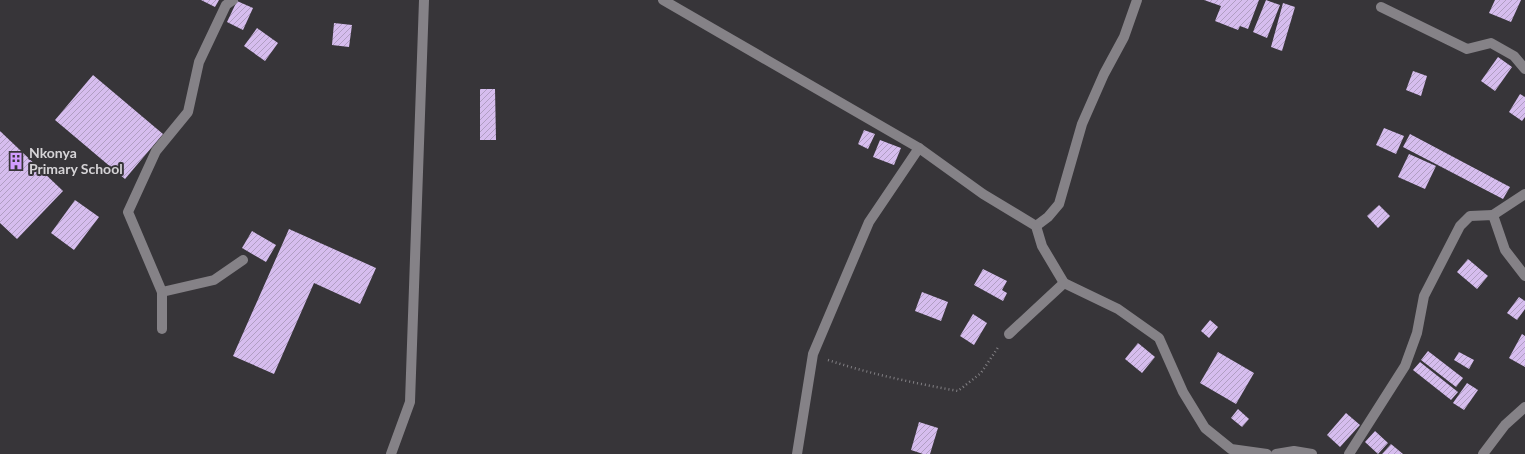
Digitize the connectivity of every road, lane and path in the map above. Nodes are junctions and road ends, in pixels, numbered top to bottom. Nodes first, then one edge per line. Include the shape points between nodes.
1 (233, 0) edge
2 (424, 0) edge
3 (663, 0) edge
4 (1137, 0) edge
5 (1381, 7) dead end
6 (1525, 69) edge
7 (918, 148) junction
8 (1525, 194) edge
9 (1493, 215) junction
10 (1036, 226) junction
11 (243, 260) dead end
12 (1525, 276) edge
13 (1064, 283) junction
14 (162, 292) junction
15 (162, 329) dead end
16 (1008, 334) joint
17 (813, 354) junction
18 (1525, 407) edge
19 (392, 454) edge
20 (797, 454) edge
21 (1267, 454) edge
22 (1276, 454) edge
23 (1312, 454) edge
24 (1349, 454) edge
25 (1483, 454) edge

1 - 14 street via 226,5 199,62 188,112 156,152 128,212
2 - 19 street via 410,402
3 - 7 street
4 - 10 street via 1124,37 1082,124 1060,204
5 - 6 street via 1466,49 1491,43 1514,56
7 - 10 street via 983,194
7 - 17 street via 869,222
8 - 9 street
9 - 12 street via 1505,250
9 - 24 street via 1470,216 1460,226 1424,296 1417,334 1405,366
10 - 13 street via 1042,246
11 - 14 street via 214,280
13 - 16 street
13 - 21 street via 1118,309 1159,338 1183,392 1205,428 1231,449
14 - 15 street
16 - 17 path via 981,373 958,391 850,367
17 - 20 street
18 - 25 street via 1505,425
22 - 23 street via 1294,451

